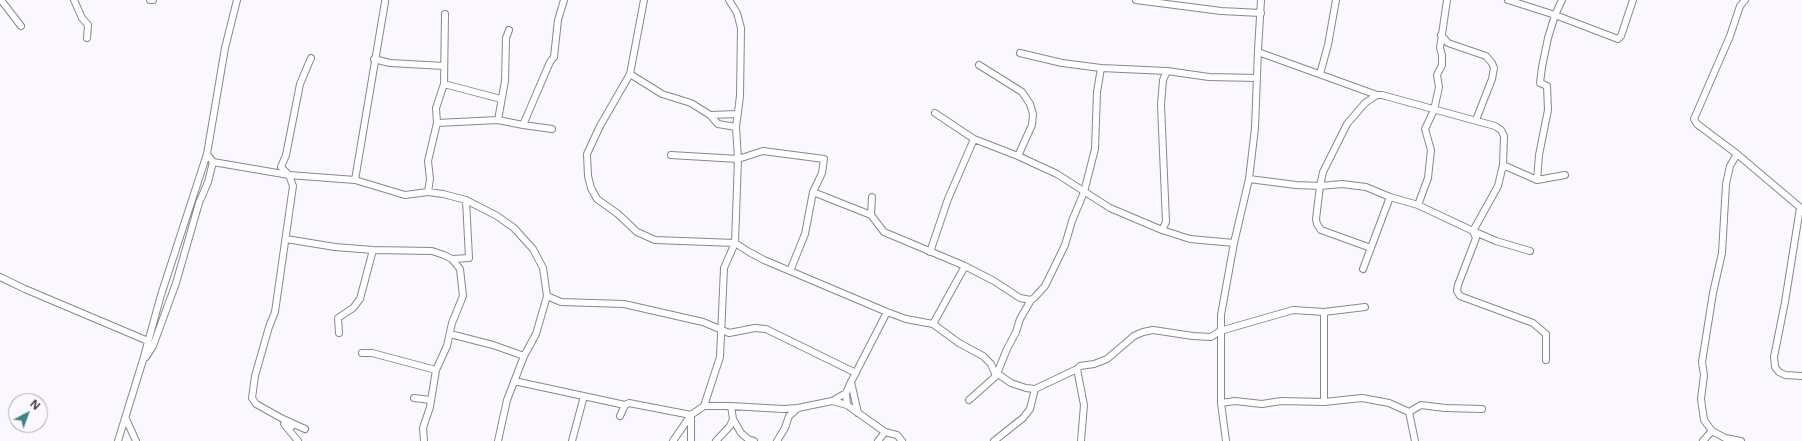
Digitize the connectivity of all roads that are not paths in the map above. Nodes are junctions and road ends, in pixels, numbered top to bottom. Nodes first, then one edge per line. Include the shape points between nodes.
1 (1, 0) edge
2 (74, 0) edge
3 (150, 0) edge
4 (153, 0) edge
5 (237, 0) edge
6 (564, 0) edge
7 (644, 0) edge
8 (730, 0) edge
9 (1136, 0) edge
10 (1262, 0) edge
11 (1336, 0) edge
12 (1447, 0) edge
13 (1508, 0) edge
14 (1562, 0) edge
15 (1633, 0) edge
16 (1745, 0) edge
17 (385, 2) dead end
18 (1262, 13) junction
19 (444, 14) dead end
20 (1555, 15) junction
21 (21, 26) dead end
22 (509, 30) dead end
23 (1441, 35) junction
24 (87, 38) dead end
25 (1258, 52) junction
26 (1020, 53) dead end
27 (311, 58) dead end
28 (374, 59) junction
29 (978, 65) dead end
30 (444, 66) junction
31 (1101, 68) junction
32 (1167, 71) junction
33 (630, 74) junction
34 (1320, 74) junction
35 (1257, 78) junction
36 (444, 84) junction
37 (1377, 95) junction
38 (501, 98) junction
39 (1434, 110) junction
40 (935, 113) dead end
41 (738, 114) junction
42 (710, 115) junction
43 (498, 120) junction
44 (1476, 120) junction
45 (437, 123) junction
46 (522, 125) junction
47 (736, 127) junction
48 (552, 129) dead end
49 (974, 139) junction
50 (207, 154) junction
51 (1737, 154) junction
52 (671, 155) dead end
53 (1018, 156) junction
54 (738, 159) junction
55 (213, 162) junction
56 (1503, 165) junction
57 (289, 175) junction
58 (1565, 175) dead end
59 (355, 180) junction
60 (1249, 180) junction
61 (1537, 180) junction
62 (1320, 186) junction
63 (428, 192) junction
64 (813, 192) junction
65 (1084, 192) junction
66 (872, 197) dead end
67 (1390, 197) junction
68 (466, 200) junction
69 (1418, 205) junction
70 (1801, 208) edge
71 (871, 215) junction
72 (1162, 230) junction
73 (1473, 231) junction
74 (286, 240) junction
75 (735, 243) junction
76 (1234, 244) junction
77 (1371, 248) junction
78 (374, 250) junction
79 (1530, 251) dead end
80 (930, 252) junction
81 (452, 259) junction
82 (965, 266) junction
83 (1363, 269) dead end
84 (790, 271) junction
85 (0, 277) edge
86 (547, 296) junction
87 (1031, 300) junction
88 (1365, 307) dead end
89 (887, 312) junction
90 (1324, 312) junction
91 (933, 324) junction
92 (722, 330) junction
93 (1220, 331) junction
94 (339, 333) dead end
95 (450, 334) junction
96 (148, 341) junction
97 (362, 353) dead end
98 (524, 356) junction
99 (143, 360) junction
100 (1546, 360) dead end
101 (1078, 369) junction
102 (436, 370) junction
103 (856, 372) junction
104 (996, 376) junction
105 (1802, 376) edge
106 (514, 382) junction
107 (851, 382) junction
108 (1036, 389) junction
109 (846, 393) junction
110 (584, 396) junction
111 (414, 398) dead end
112 (431, 400) junction
113 (969, 400) dead end
114 (832, 401) junction
115 (1324, 402) junction
116 (1221, 403) junction
117 (625, 405) junction
118 (847, 405) junction
119 (704, 406) junction
120 (731, 406) junction
121 (798, 408) junction
122 (1482, 408) dead end
123 (784, 409) junction
124 (858, 412) junction
125 (1409, 412) junction
126 (620, 416) dead end
127 (690, 416) junction
128 (789, 416) junction
129 (126, 419) junction
130 (733, 419) junction
131 (1712, 431) junction
132 (885, 432) junction
133 (691, 440) dead end
134 (118, 441) edge
135 (136, 441) edge
136 (298, 441) edge
137 (424, 441) edge
138 (498, 441) edge
139 (572, 441) edge
140 (673, 441) edge
141 (716, 441) edge
142 (754, 441) edge
143 (777, 441) edge
144 (878, 441) edge
145 (902, 441) edge
146 (994, 441) edge
147 (1081, 441) edge
148 (1226, 441) edge
149 (1415, 441) edge
150 (1703, 441) edge
151 (1741, 441) edge

1 - 21 street
2 - 24 street via 76,8 88,25
3 - 4 street
5 - 50 street via 225,48
6 - 46 street via 558,20 554,57
7 - 33 street
8 - 41 street via 741,28
9 - 18 street via 1220,11
10 - 18 street
11 - 34 street
12 - 23 street
13 - 20 street
14 - 20 street
15 - 20 street via 1618,39
16 - 51 street via 1740,6 1694,119
17 - 28 street
18 - 25 street
19 - 30 street
20 - 61 street via 1540,83 1547,86 1548,110
22 - 38 street via 506,38 505,81
23 - 39 street via 1442,65 1437,76 1439,87
23 - 44 street via 1448,43 1486,56 1492,63 1492,79
25 - 34 street
25 - 35 street
26 - 31 street via 1062,63
27 - 57 street via 300,84 286,155 281,167
28 - 30 street via 390,63
28 - 59 street
29 - 53 street via 1022,92 1030,104 1033,114 1032,125
30 - 36 street
31 - 32 street
31 - 65 street via 1094,149
32 - 35 street via 1209,77
32 - 72 street via 1163,80 1161,105 1166,222
33 - 42 street via 662,94 691,103
33 - 75 street via 587,154 588,176 597,199 637,232 655,240
34 - 37 street
35 - 60 street
36 - 38 street
36 - 45 street via 436,108
37 - 39 street
37 - 62 street via 1365,103 1347,124 1323,172
38 - 43 street
39 - 44 street
39 - 69 street via 1425,129 1431,150 1428,178
40 - 49 street
41 - 42 street
41 - 47 street
42 - 47 street via 718,124
43 - 45 street
43 - 46 street
44 - 56 street via 1501,130 1504,136
45 - 63 street via 428,162
46 - 48 street
47 - 54 street
49 - 53 street
49 - 80 street via 948,199
50 - 55 street
50 - 96 street
51 - 70 street
51 - 131 street via 1730,166 1726,184 1722,253 1702,362 1704,375 1701,399 1704,420
52 - 54 street
53 - 65 street via 1057,174
54 - 64 street via 763,151 824,159 822,173
54 - 75 street
55 - 57 street
55 - 99 street via 176,283 153,346
56 - 61 street
56 - 73 street via 1498,186
57 - 59 street
57 - 74 street via 293,186
58 - 61 street
59 - 63 street via 404,195
60 - 62 street
60 - 76 street
62 - 67 street via 1342,184 1366,187
62 - 77 street via 1316,219 1321,230
63 - 68 street
64 - 71 street
64 - 84 street via 805,234
65 - 72 street via 1110,208
65 - 87 street via 1056,265 1045,286
66 - 71 street
67 - 69 street
67 - 77 street
68 - 81 street via 469,258
68 - 86 street via 514,228 534,249 543,268
69 - 73 street
70 - 105 street via 1774,357 1775,367 1779,372
71 - 80 street via 884,232
72 - 76 street via 1190,239
73 - 79 street
73 - 100 street via 1476,238 1457,291 1460,296 1533,322 1546,334
74 - 78 street via 335,248
74 - 136 street via 275,312 255,376 252,398 256,404 305,429 284,424
75 - 84 street
75 - 92 street via 724,268
76 - 93 street via 1224,291
77 - 83 street
78 - 81 street via 432,251
78 - 94 street via 360,299 353,308 338,318
80 - 82 street
81 - 95 street via 460,269 463,296
82 - 87 street via 1020,298
82 - 91 street
84 - 89 street
85 - 96 street
86 - 92 street via 561,302 624,304 703,322
86 - 98 street via 536,334
87 - 104 street via 1020,319
88 - 90 street
89 - 91 street
89 - 103 street
90 - 93 street via 1293,310
90 - 115 street
91 - 104 street via 983,356 991,364
92 - 103 street via 729,333 755,328 766,329
92 - 119 street via 720,357
93 - 101 street via 1211,337 1153,330 1143,332 1134,336 1107,359 1080,366
93 - 116 street
95 - 98 street
95 - 102 street
96 - 99 street
97 - 102 street via 372,353
98 - 106 street
99 - 129 street
101 - 108 street
101 - 147 street via 1084,405
102 - 112 street
103 - 107 street
104 - 108 street via 998,374 1011,383
104 - 113 street
106 - 110 street
106 - 138 street via 507,400
107 - 109 street
107 - 124 street
108 - 146 street via 1030,409 1023,418
109 - 114 street
109 - 118 street
110 - 117 street
110 - 139 street
111 - 112 street
112 - 137 street via 423,428
114 - 118 street
114 - 121 street
115 - 116 street
115 - 125 street via 1362,398 1389,403
116 - 148 street
117 - 126 street
117 - 127 street via 633,403
118 - 124 street
119 - 120 street
119 - 127 street
120 - 123 street
120 - 130 street
121 - 123 street
121 - 128 street
122 - 125 street via 1421,405
123 - 128 street
124 - 132 street
125 - 149 street
127 - 133 street
127 - 140 street
128 - 143 street
129 - 134 street
129 - 135 street
130 - 141 street
130 - 142 street via 741,433
131 - 150 street
131 - 151 street via 1725,438
132 - 144 street
132 - 145 street via 897,435

